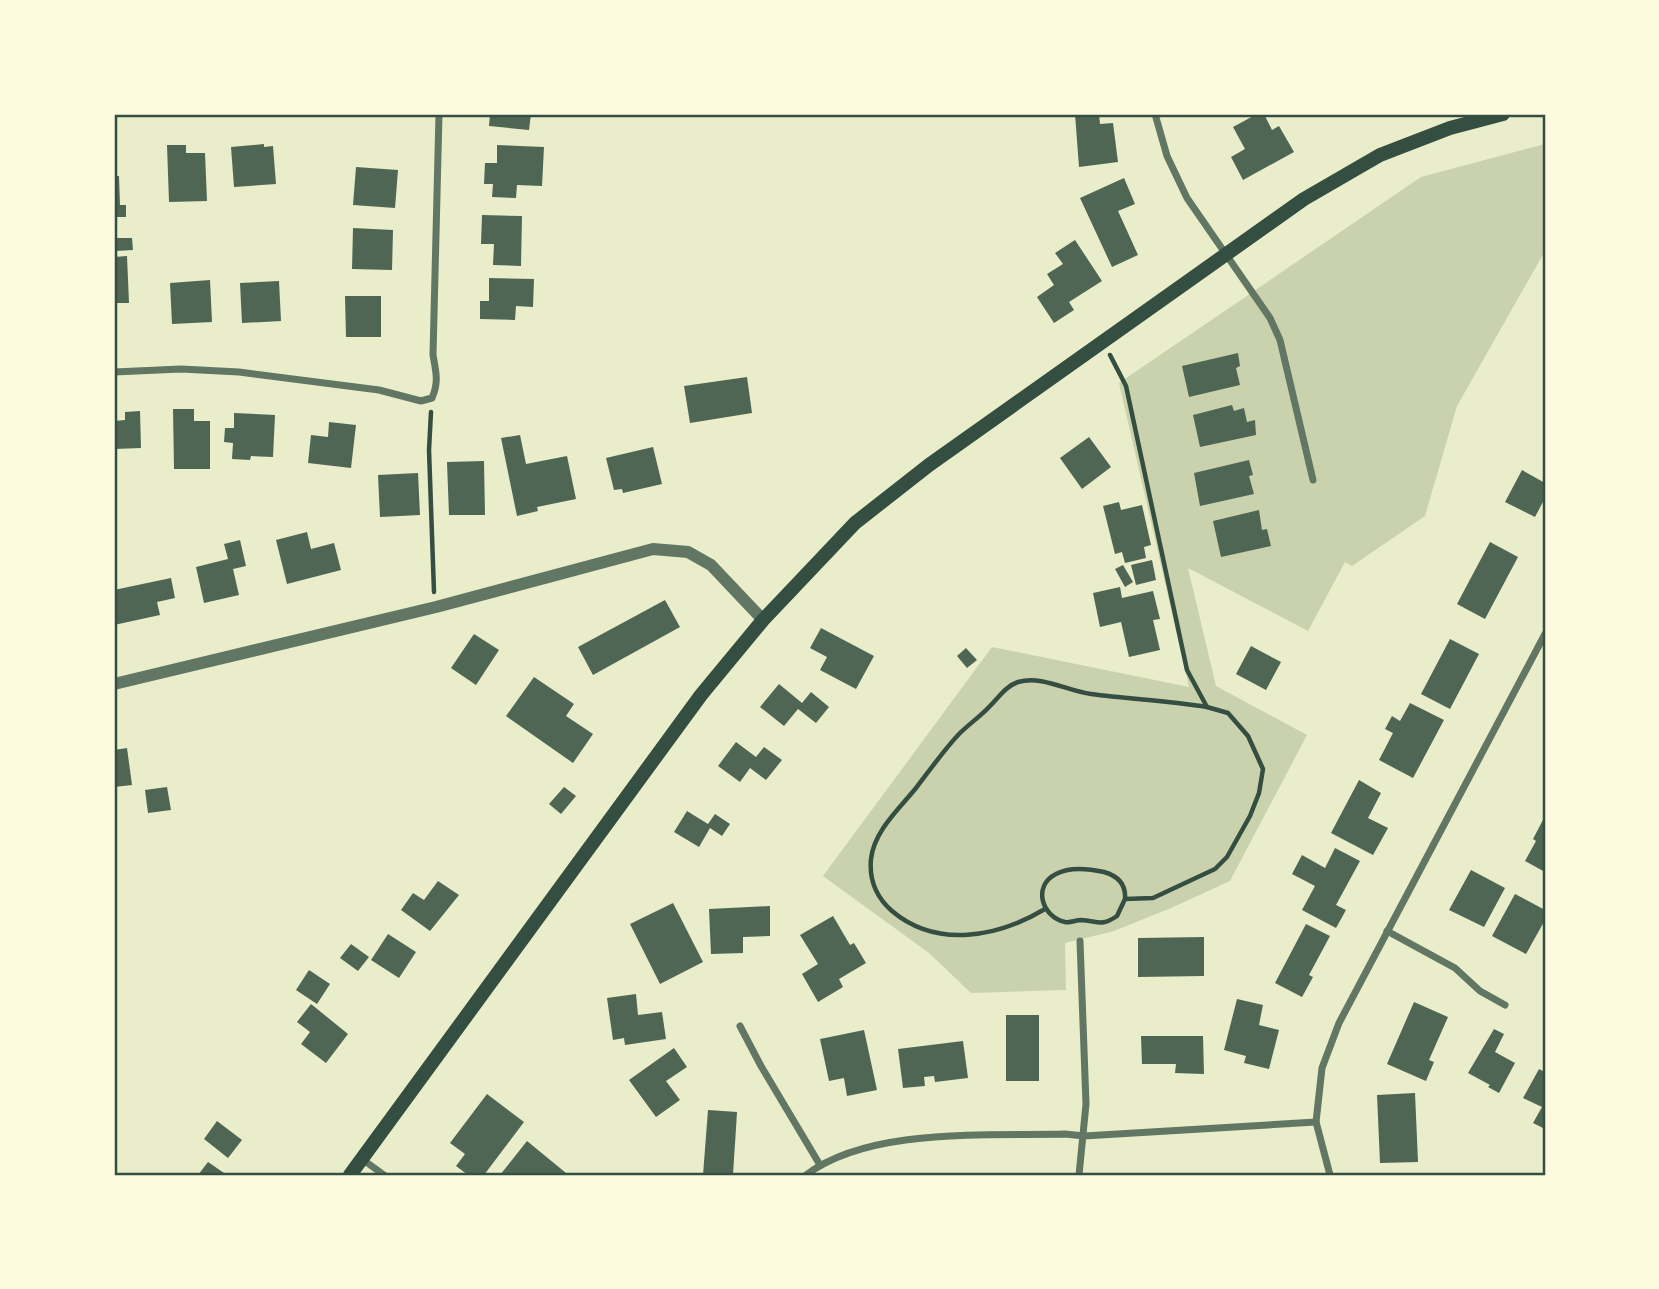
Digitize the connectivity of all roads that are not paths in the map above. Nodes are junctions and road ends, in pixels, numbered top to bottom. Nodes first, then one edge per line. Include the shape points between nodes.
1 (439, 114) edge
2 (1155, 114) edge
3 (1503, 114) edge
4 (1226, 255) junction
5 (114, 372) edge
6 (1313, 480) dead end
7 (763, 620) junction
8 (1545, 634) edge
9 (114, 684) edge
10 (1387, 931) junction
11 (1080, 941) dead end
12 (1505, 1005) dead end
13 (740, 1026) dead end
14 (1316, 1122) junction
15 (1084, 1136) junction
16 (362, 1159) junction
17 (820, 1165) junction
18 (350, 1175) edge
19 (384, 1175) edge
20 (806, 1175) edge
21 (1079, 1175) edge
22 (1330, 1175) edge

1 - 5 street via 433,355 438,373 432,398 421,401 379,390 239,372
2 - 4 street via 1179,182
3 - 4 main road via 1380,155 1304,199
4 - 6 street via 1280,340
4 - 7 main road via 1102,340 855,523
7 - 9 street via 711,565 688,552 653,549 436,607
7 - 16 main road via 701,695
8 - 10 street
10 - 12 street via 1455,968 1480,991
10 - 14 street via 1326,1057
11 - 15 street
13 - 17 street
14 - 15 street
14 - 22 street
15 - 17 street via 915,1138
15 - 21 street
16 - 18 main road
16 - 19 street
17 - 20 street

